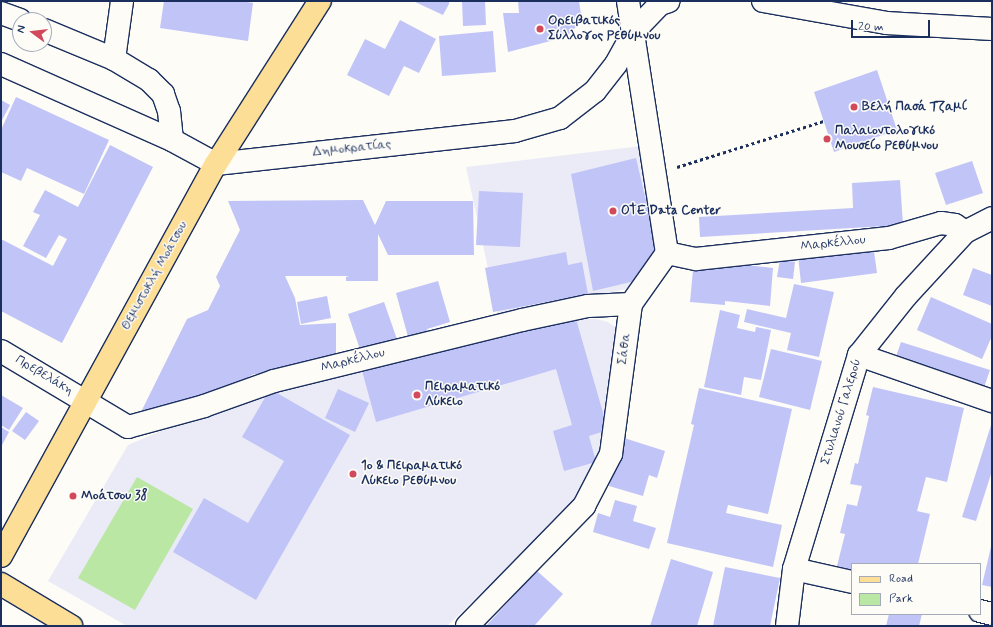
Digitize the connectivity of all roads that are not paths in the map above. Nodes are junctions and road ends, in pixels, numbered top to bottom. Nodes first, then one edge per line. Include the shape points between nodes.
1 (122, 1) edge
2 (320, 1) edge
3 (628, 1) edge
4 (669, 1) edge
5 (763, 1) edge
6 (1, 12) edge
7 (12, 17) edge
8 (992, 29) edge
9 (634, 31) junction
10 (52, 33) edge
11 (114, 59) junction
12 (1, 64) edge
13 (172, 140) junction
14 (216, 164) junction
15 (992, 218) edge
16 (965, 232) junction
17 (667, 253) junction
18 (631, 304) junction
19 (1, 351) edge
20 (859, 355) junction
21 (87, 401) junction
22 (992, 401) edge
23 (1, 556) edge
24 (794, 569) junction
25 (851, 582) edge
26 (1, 584) edge
27 (981, 611) edge
28 (992, 614) edge
29 (71, 626) edge
30 (466, 626) edge
31 (786, 626) edge

1 - 11 street
2 - 14 main road, Θεμιστοκλή Μοάτσου
3 - 9 street
4 - 9 street, Δημοκρατίας via 660,4
5 - 8 street via 886,23
6 - 7 street
9 - 14 street, Δημοκρατίας via 616,64 595,91 560,118 515,131
9 - 17 street
10 - 11 street
11 - 13 street via 149,80 163,94 169,111
12 - 13 street
13 - 14 street
14 - 21 main road, Θεμιστοκλή Μοάτσου
15 - 16 street
16 - 17 street, Μαρκέλλου via 955,225 941,223 889,238 696,259
16 - 20 street, Στυλιανού Γαλερού via 906,296
17 - 18 street, Σάθα
18 - 21 street, Μαρκέλλου via 588,306 514,322 274,381 204,406 128,427
18 - 30 street, Σάθα via 611,454 584,506
19 - 21 street, Πρεβελάκη
20 - 22 street
20 - 24 street, Στυλιανού Γαλερού
21 - 23 main road, Θεμιστοκλή Μοάτσου
24 - 25 street
24 - 31 street, Στυλιανού Γαλερού
26 - 29 main road
27 - 28 street

